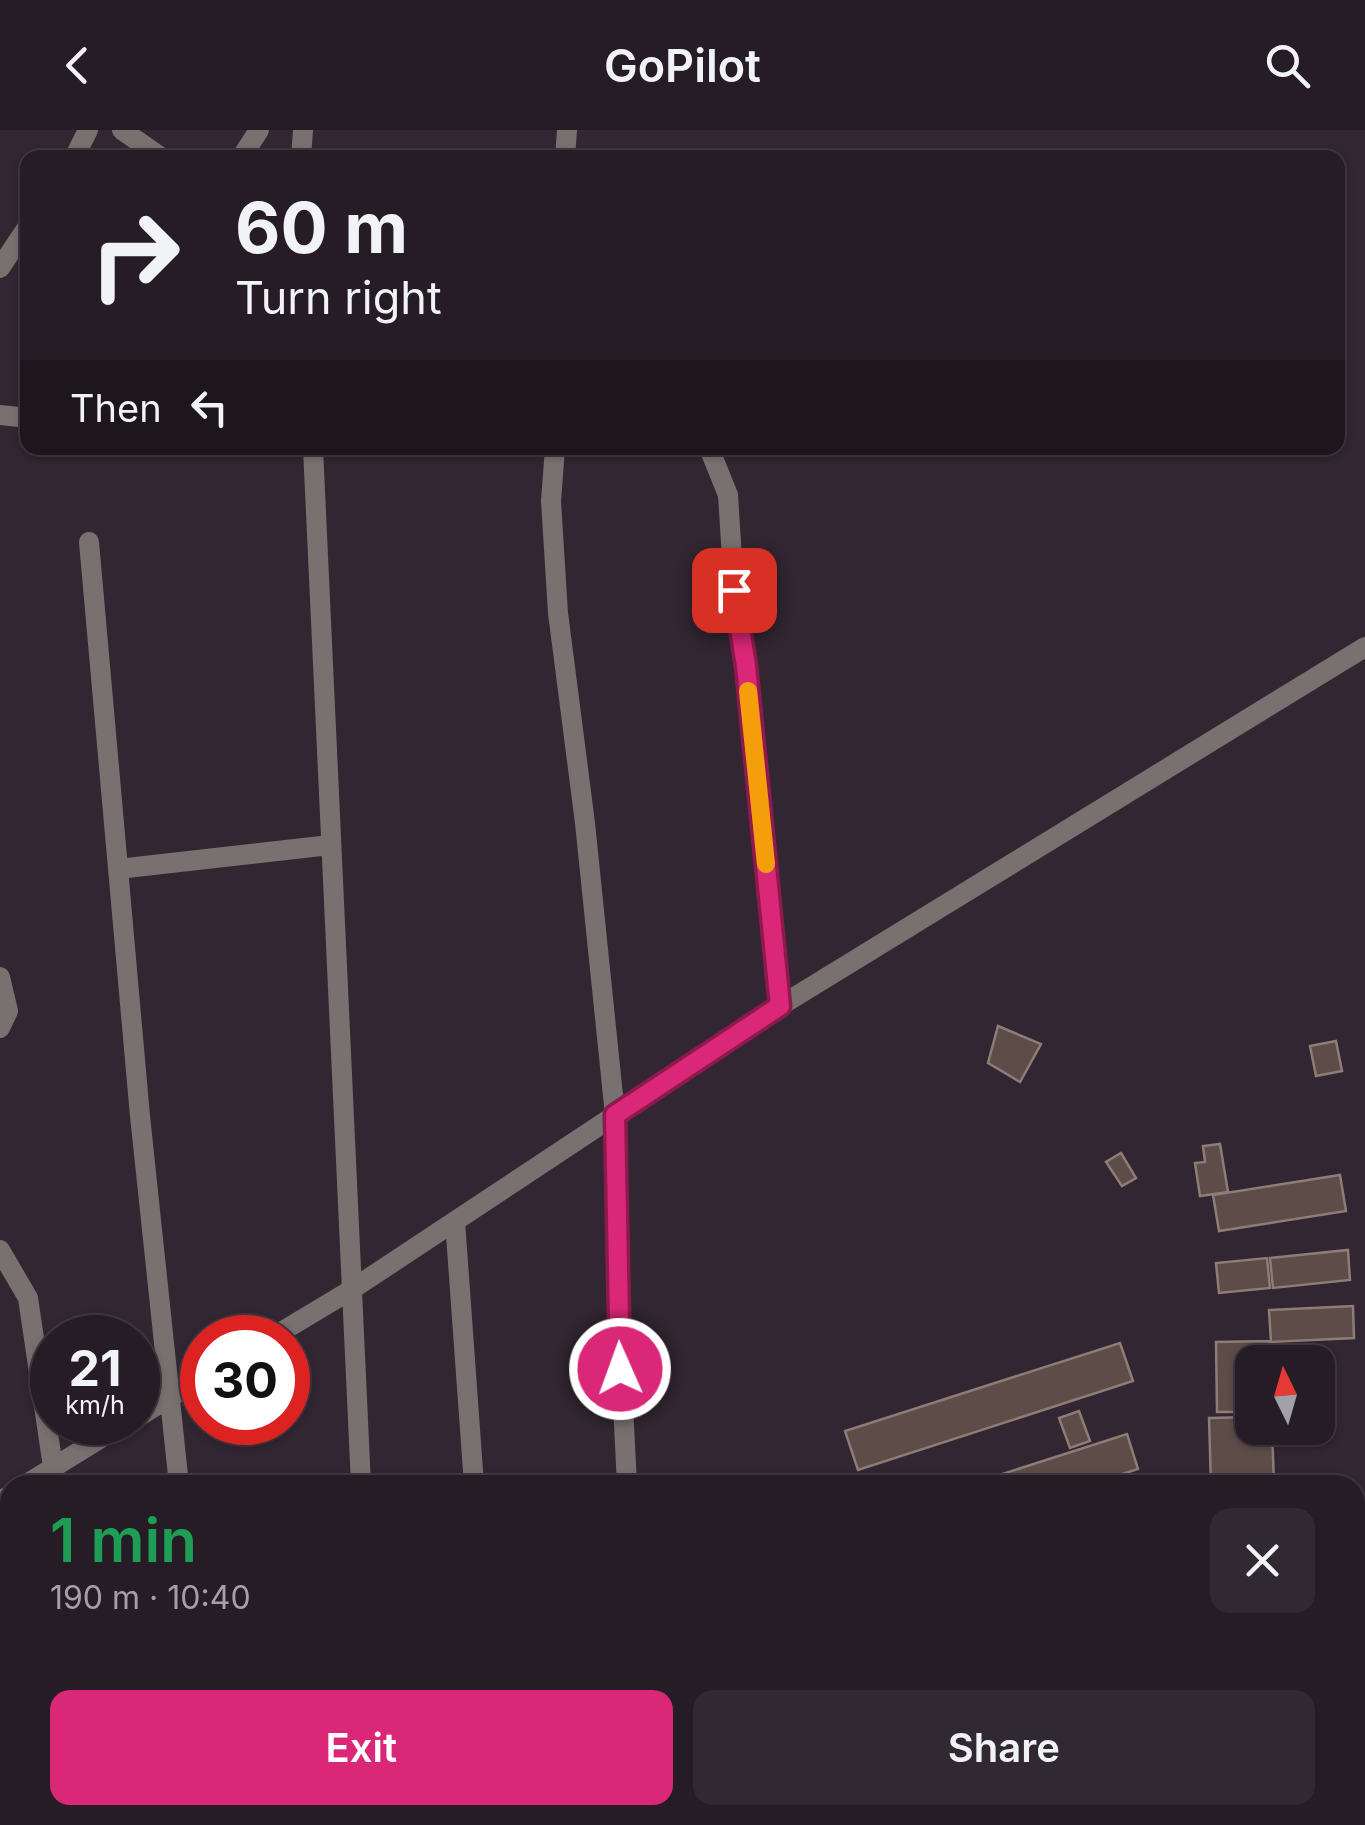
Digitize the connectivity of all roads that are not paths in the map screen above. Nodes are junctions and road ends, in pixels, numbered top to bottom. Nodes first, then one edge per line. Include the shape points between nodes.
1 (122, 130) edge
2 (151, 150) edge
3 (20, 238) edge
4 (0, 268) edge
5 (308, 455) edge
6 (554, 455) edge
7 (712, 455) edge
8 (89, 542) dead end
9 (1365, 647) edge
10 (330, 845) junction
11 (118, 870) junction
12 (0, 977) edge
13 (780, 1006) junction
14 (0, 1028) edge
15 (615, 1115) junction
16 (455, 1221) junction
17 (0, 1250) edge
18 (350, 1290) junction
19 (308, 1315) edge
20 (180, 1391) edge
21 (172, 1396) junction
22 (160, 1403) edge
23 (90, 1445) edge
24 (53, 1467) junction
25 (41, 1475) edge
26 (178, 1475) edge
27 (359, 1475) edge
28 (473, 1475) edge
29 (627, 1475) edge

1 - 2 street
3 - 4 street
5 - 10 street
6 - 15 street via 558,613
7 - 13 street via 728,495
8 - 11 street
9 - 13 street
10 - 11 street
10 - 18 street
11 - 21 street
12 - 14 street via 8,1011
13 - 15 street
15 - 16 street
15 - 29 street
16 - 18 street
16 - 28 street
17 - 24 street via 28,1298
18 - 19 street
18 - 27 street
20 - 21 street
21 - 22 street
21 - 26 street
23 - 24 street
24 - 25 street

